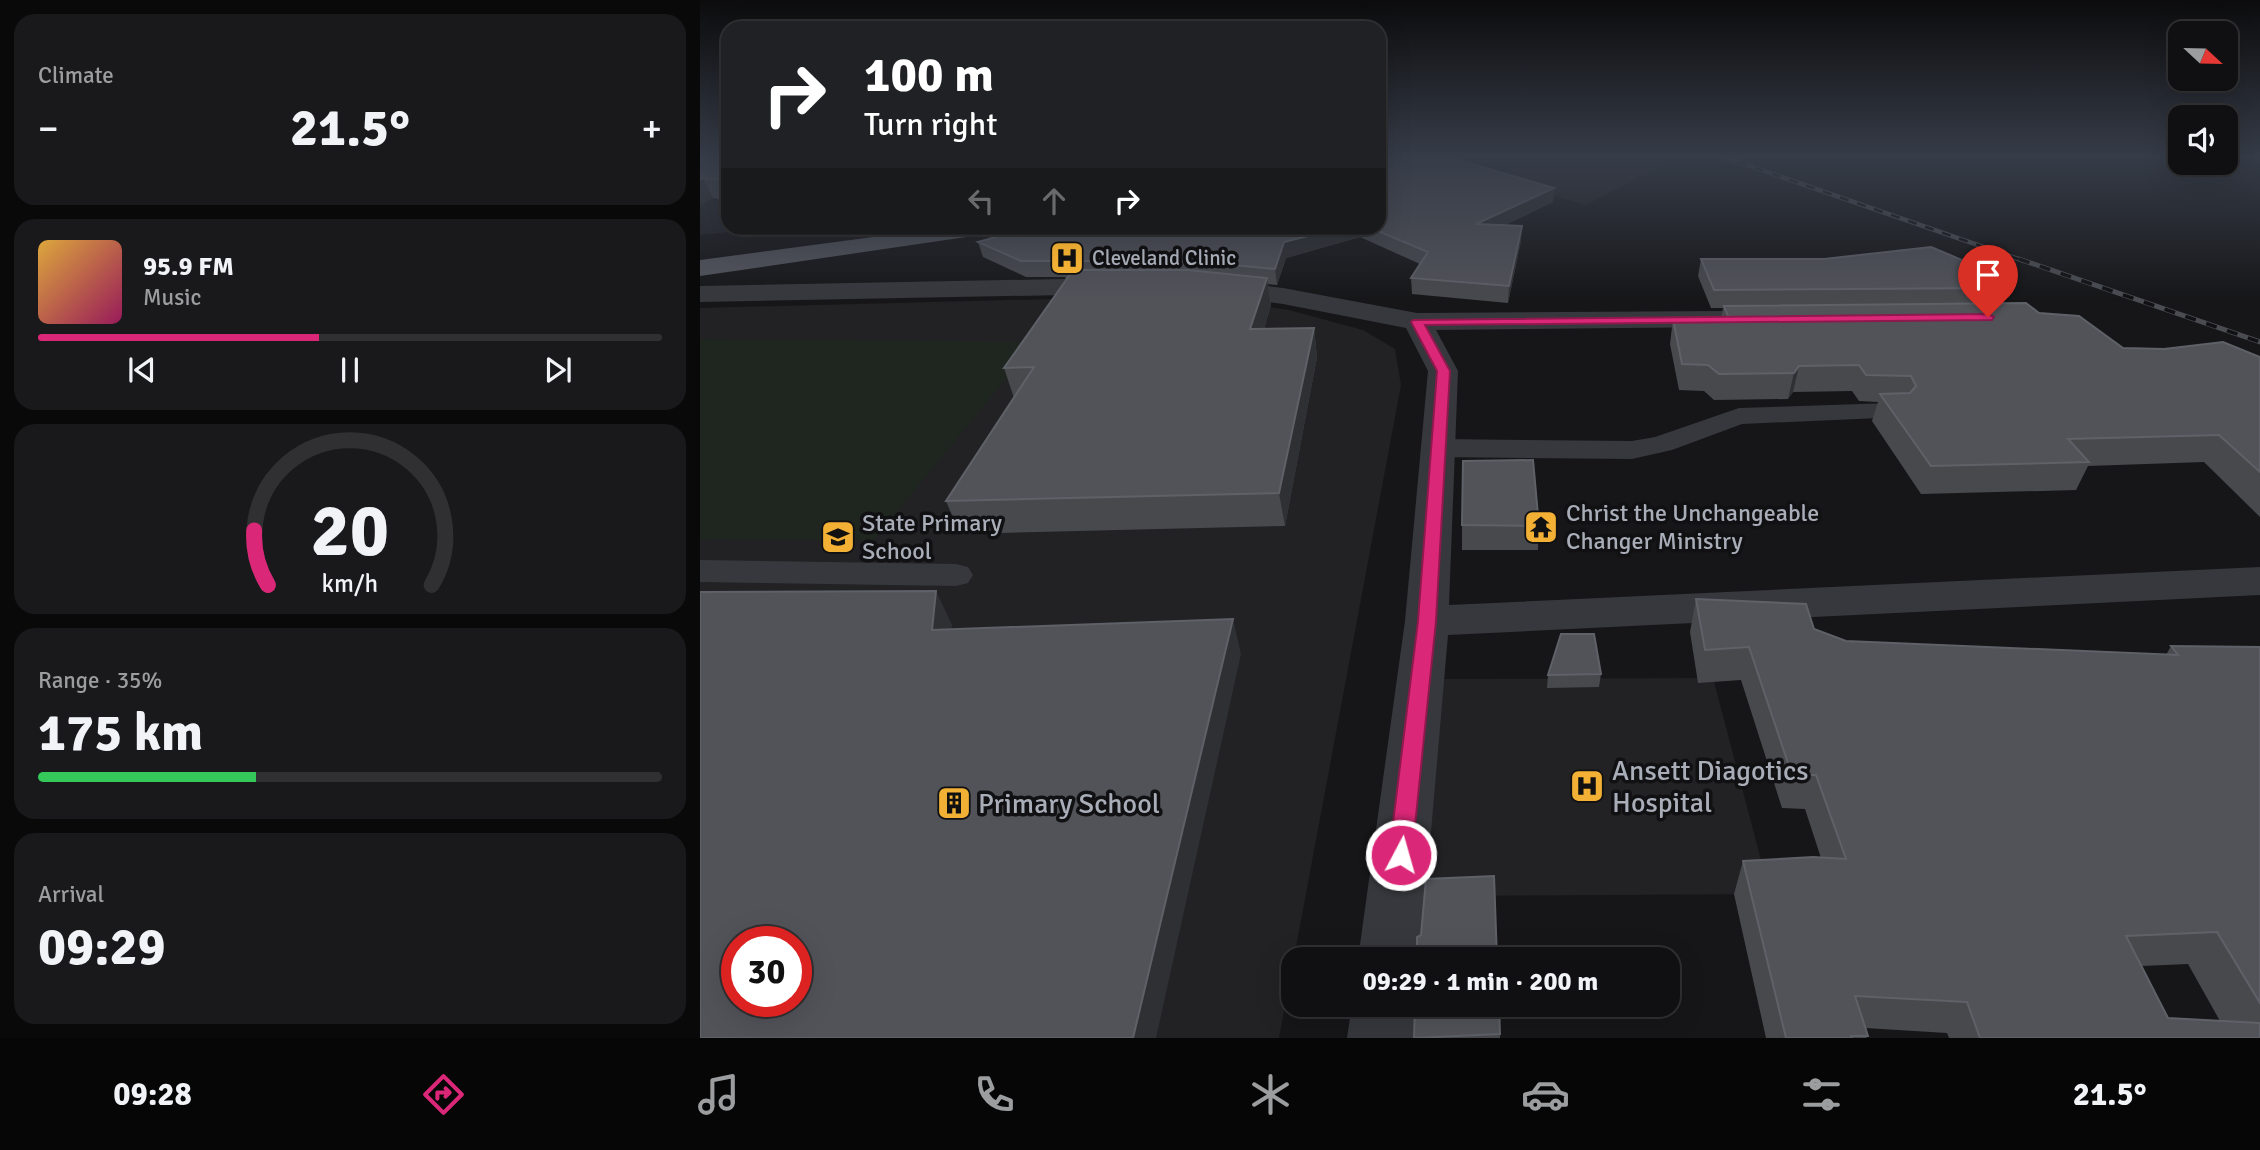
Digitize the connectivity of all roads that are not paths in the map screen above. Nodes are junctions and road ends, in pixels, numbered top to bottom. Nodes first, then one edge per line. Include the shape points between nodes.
1 (833, 235) edge
2 (939, 235) edge
3 (700, 251) edge
4 (700, 268) edge
5 (1144, 287) edge
6 (1194, 287) edge
7 (700, 294) edge
8 (1751, 319) edge
9 (1417, 322) junction
10 (1892, 411) edge
11 (1438, 448) junction
12 (700, 571) edge
13 (956, 575) dead end
14 (2260, 580) edge
15 (1427, 621) junction
16 (1390, 947) edge
17 (1382, 1017) edge
18 (1380, 1038) edge

1 - 3 main road
2 - 4 main road
5 - 7 street
6 - 9 street via 1283,296
8 - 9 street
9 - 11 street via 1443,371
10 - 11 lane via 1739,416 1632,450
11 - 15 street
12 - 13 lane
14 - 15 street
15 - 16 street
17 - 18 street

